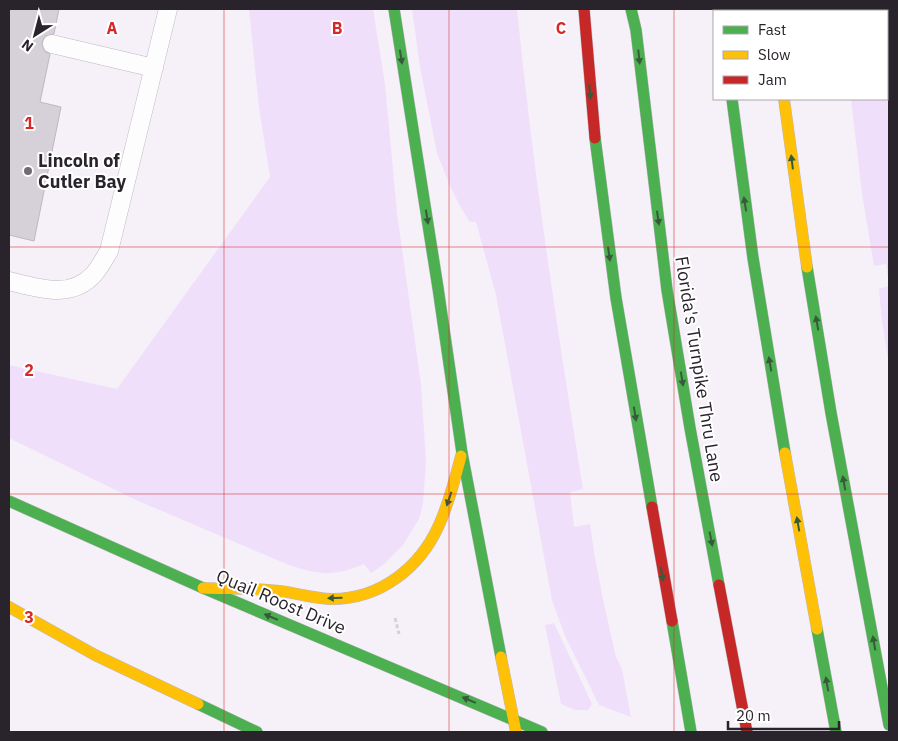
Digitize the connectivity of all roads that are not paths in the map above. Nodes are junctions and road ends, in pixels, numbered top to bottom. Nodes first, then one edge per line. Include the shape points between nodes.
1 (168, 9) edge
2 (394, 9) edge
3 (584, 9) edge
4 (631, 9) edge
5 (52, 44) dead end
6 (154, 68) junction
7 (732, 100) edge
8 (784, 100) edge
9 (9, 281) edge
10 (462, 452) junction
11 (9, 501) edge
12 (203, 588) junction
13 (9, 607) edge
14 (514, 720) junction
15 (889, 725) edge
16 (747, 731) edge
17 (256, 732) edge
18 (516, 732) edge
19 (542, 732) edge
20 (691, 732) edge
21 (836, 732) edge

1 - 6 lane
2 -> 10 main road
3 -> 20 main road via 597,163 616,298
4 -> 16 main road, Florida's Turnpike Thru Lane via 667,290
5 - 6 lane
6 - 9 lane via 110,251 93,275 71,289 45,290
21 -> 7 main road via 763,324
15 -> 8 main road via 816,318
10 -> 12 main road via 439,526 430,543 416,561 376,592 334,599 287,592
10 - 14 main road
11 - 12 main road, Quail Roost Drive
14 -> 12 main road, Quail Roost Drive
13 - 17 main road via 103,659
14 - 18 main road
14 - 19 main road, Quail Roost Drive

